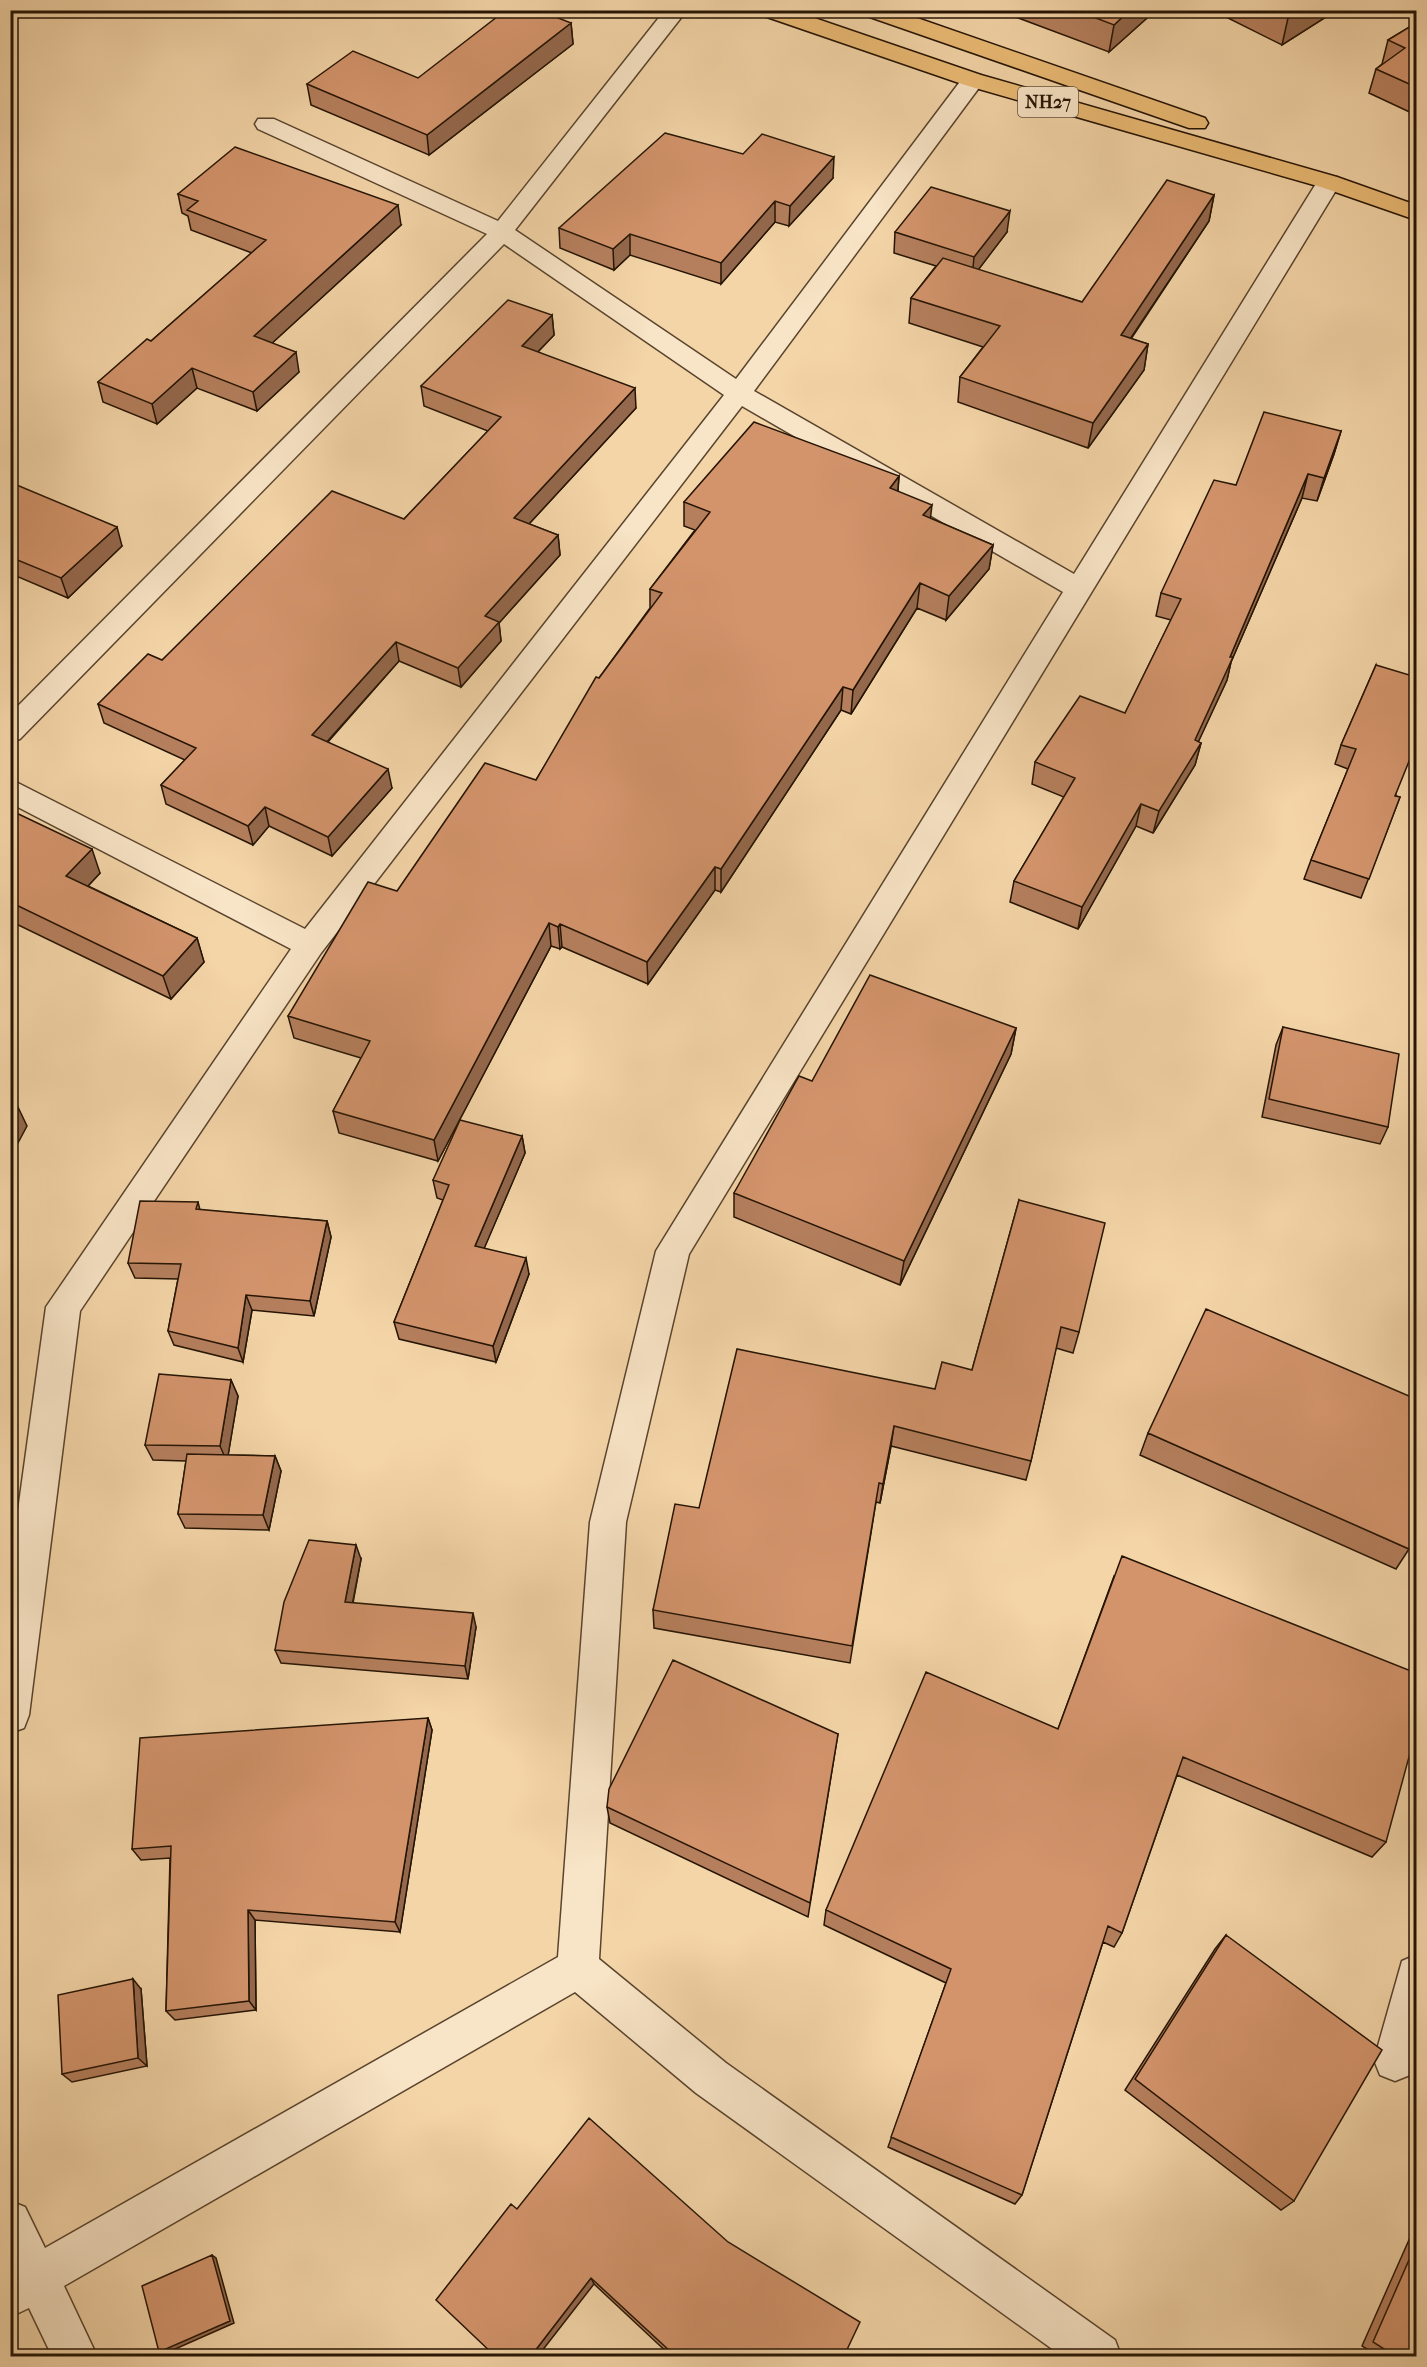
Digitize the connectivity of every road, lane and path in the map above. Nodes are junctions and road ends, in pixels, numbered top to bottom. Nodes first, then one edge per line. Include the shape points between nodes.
1 (677, 10) edge
2 (769, 10) edge
3 (887, 13) edge
4 (973, 80) junction
5 (266, 124) dead end
6 (1329, 183) junction
7 (1416, 213) edge
8 (502, 232) junction
9 (739, 393) junction
10 (1081, 590) junction
11 (10, 732) edge
12 (10, 790) edge
13 (310, 945) junction
14 (10, 1715) edge
15 (578, 1968) junction
16 (1416, 1975) edge
17 (1395, 2060) dead end
18 (10, 2222) edge
19 (24, 2286) edge
20 (75, 2356) edge
21 (1099, 2356) edge

1 - 8 street
2 - 4 highway, NH27
3 - 6 highway, NH27 via 1213,128 1275,153
4 - 6 highway, NH27
4 - 9 street
5 - 8 street
6 - 7 highway, NH27
6 - 10 street
8 - 9 street
8 - 11 street
9 - 10 street
9 - 13 street
10 - 15 street via 674,1251 608,1522
12 - 13 street
13 - 14 street via 63,1307
15 - 19 street
15 - 21 street via 711,2078
16 - 17 street
18 - 19 street
19 - 20 street

